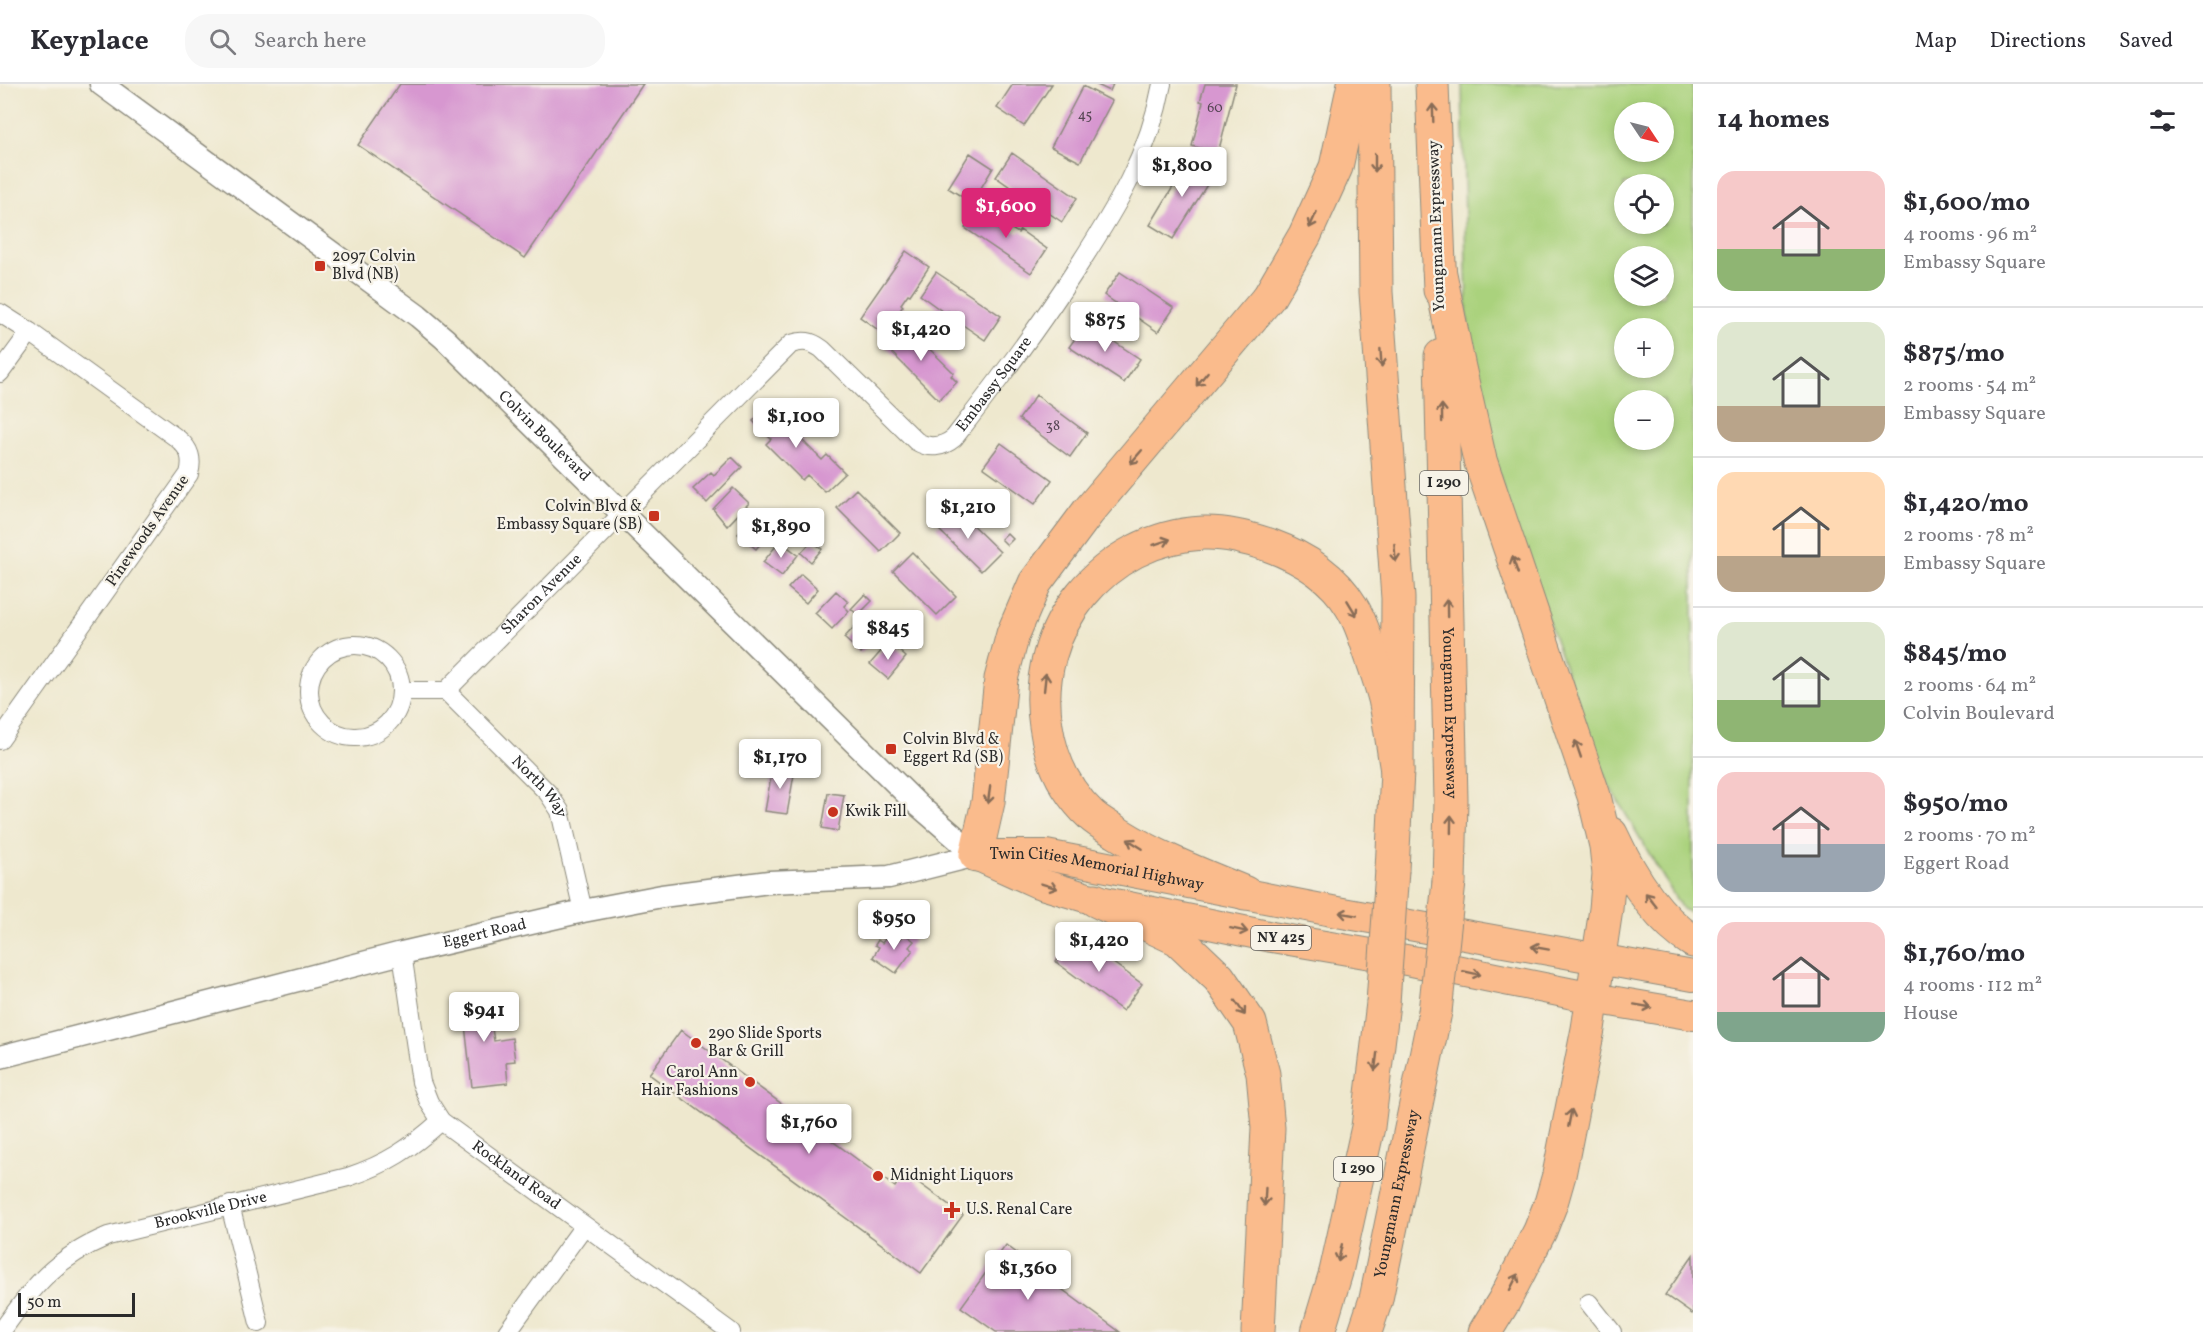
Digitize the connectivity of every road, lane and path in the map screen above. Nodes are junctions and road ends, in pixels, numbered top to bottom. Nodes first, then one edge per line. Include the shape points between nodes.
1 (1162, 84) edge
2 (1354, 84) edge
3 (1374, 84) edge
4 (1432, 84) edge
5 (106, 85) edge
6 (1439, 269) junction
7 (0, 313) edge
8 (30, 332) junction
9 (791, 344) joint
10 (0, 373) edge
11 (622, 513) junction
12 (401, 691) junction
13 (446, 691) junction
14 (0, 740) edge
15 (1397, 771) junction
16 (1594, 796) junction
17 (976, 855) junction
18 (1245, 893) junction
19 (1095, 900) junction
20 (582, 911) junction
21 (1693, 941) edge
22 (402, 953) junction
23 (1598, 959) junction
24 (1693, 976) edge
25 (1593, 998) junction
26 (1693, 1015) edge
27 (0, 1057) edge
28 (441, 1120) junction
29 (230, 1205) junction
30 (584, 1226) junction
31 (1588, 1303) dead end
32 (259, 1323) dead end
33 (1, 1332) edge
34 (507, 1332) edge
35 (731, 1332) edge
36 (1258, 1332) edge
37 (1318, 1332) edge
38 (1365, 1332) edge
39 (1485, 1332) edge
40 (1612, 1332) edge

1 - 9 street, Embassy Square via 1149,138 1119,200 1046,314 950,442 930,447 916,441 822,349 809,341
2 -> 17 highway via 1336,167 1305,235 1269,297 1088,512 1035,583 1013,633 1001,679 988,802
3 -> 15 highway, I 290 via 1376,292 1398,598
6 -> 4 highway, Youngmann Expressway / I 290
5 - 11 street, Colvin Boulevard via 418,316
16 -> 6 highway via 1480,459
38 -> 6 highway, Youngmann Expressway / I 290, bridge via 1376,1299 1435,1012 1449,882 1451,800
7 - 8 street, Pinewoods Avenue
8 - 10 street
8 - 14 street, Pinewoods Avenue via 178,439 186,446 192,464 189,474
9 - 11 street, Sharon Avenue
11 - 13 street, Sharon Avenue
11 - 17 street, Colvin Boulevard via 918,806
12 - 12 street via 400,679 388,658 356,644 323,657 313,671 308,689 312,711 319,721 327,729 348,737 381,730 396,713
12 - 13 street
13 - 20 street, North Way via 548,793 560,811
18 -> 15 highway via 1148,852 1100,822 1071,793 1057,767 1043,710 1049,654 1079,595 1097,576 1140,549 1203,533 1254,540 1318,569 1351,606 1363,629 1385,698
15 -> 37 highway, I 290, bridge via 1383,1004 1368,1126 1336,1272
21 -> 16 highway via 1655,906 1633,876
16 - 23 highway via 1609,874
17 - 18 main road, Twin Cities Memorial Highway via 1046,855
17 -> 19 main road, Twin Cities Memorial Highway / NY 425 via 1038,883
17 - 20 street, Eggert Road via 889,877 769,882
23 -> 18 main road, Twin Cities Memorial Highway / NY 425
19 -> 25 main road, Twin Cities Memorial Highway / NY 425
19 -> 36 highway via 1178,939 1219,978 1250,1023 1263,1074 1268,1128
20 - 22 street, Eggert Road
22 - 27 street, Eggert Road
22 - 28 street, Rockland Road via 421,1082
23 - 24 main road, Twin Cities Memorial Highway / NY 425
23 - 25 highway
25 -> 26 main road, Twin Cities Memorial Highway / NY 425
39 -> 25 highway via 1551,1203
28 - 29 street, Brookville Drive via 417,1143 373,1169
28 - 30 street, Rockland Road
29 - 32 street
29 - 33 street, Brookville Drive via 86,1245 46,1273
30 - 34 street
30 - 35 street, Rockland Road
31 - 40 street

